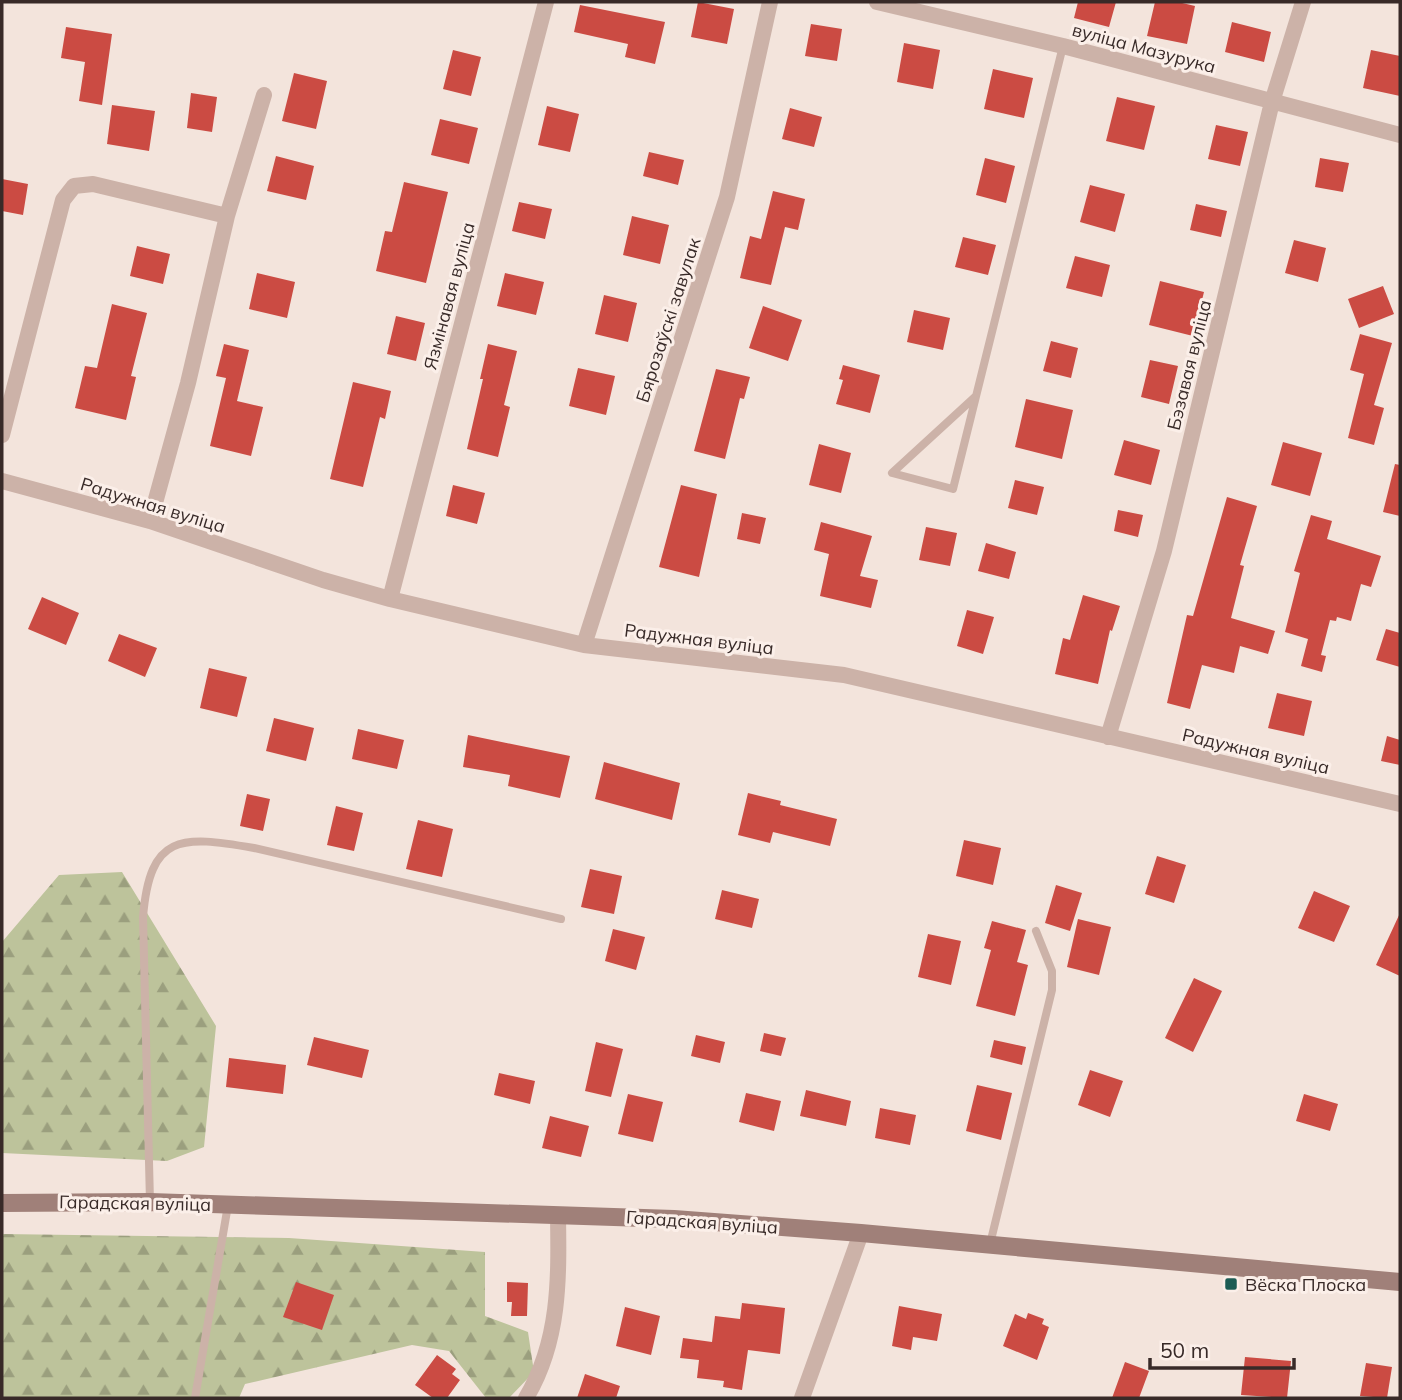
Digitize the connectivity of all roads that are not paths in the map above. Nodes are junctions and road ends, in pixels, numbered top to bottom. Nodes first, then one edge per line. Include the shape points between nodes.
1 (546, 2) edge
2 (770, 2) edge
3 (877, 2) edge
4 (1303, 2) edge
5 (1063, 46) junction
6 (264, 95) dead end
7 (1272, 102) junction
8 (1400, 135) edge
9 (227, 216) junction
10 (976, 396) junction
11 (2, 435) edge
12 (2, 481) edge
13 (150, 521) junction
14 (390, 599) junction
15 (584, 645) junction
16 (1108, 737) junction
17 (1400, 804) edge
18 (561, 919) dead end
19 (1035, 931) dead end
20 (150, 1202) junction
21 (2, 1203) edge
22 (228, 1204) junction
23 (558, 1215) junction
24 (861, 1233) junction
25 (990, 1244) junction
26 (1400, 1282) edge
27 (195, 1398) edge
28 (526, 1398) edge
29 (802, 1398) edge

1 - 14 street, Язмінавая вуліца
2 - 15 street, Бярозаўскі завулак via 727,197
3 - 5 street, вуліца Мазурука
4 - 7 street, Бэзавая вуліца
5 - 7 street, вуліца Мазурука
5 - 10 lane
6 - 9 street
7 - 8 street, вуліца Мазурука
7 - 16 street, Бэзавая вуліца via 1164,551
9 - 11 street via 93,184 74,186 63,200
9 - 13 street
10 - 10 lane via 953,489 892,473 948,421
12 - 13 street, Радужная вуліца
13 - 14 street, Радужная вуліца
14 - 15 street, Радужная вуліца
15 - 16 street, Радужная вуліца via 844,675
16 - 17 street, Радужная вуліца
18 - 20 lane via 223,842 171,847 154,863 143,918
19 - 25 lane via 1052,971 1052,990
20 - 21 main road, Гарадская вуліца
20 - 22 main road, Гарадская вуліца
22 - 23 main road, Гарадская вуліца
22 - 27 lane
23 - 24 main road, Гарадская вуліца
23 - 28 street via 552,1332 546,1358
24 - 25 main road, Гарадская вуліца
24 - 29 street
25 - 26 main road, Гарадская вуліца

